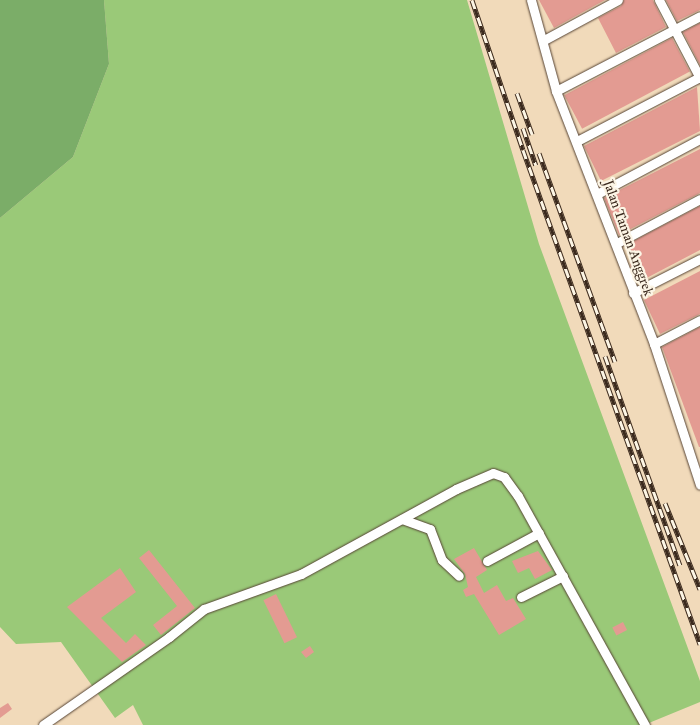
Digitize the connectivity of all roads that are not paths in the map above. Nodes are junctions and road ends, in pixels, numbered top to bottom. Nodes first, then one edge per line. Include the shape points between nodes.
1 (531, 0) edge
2 (618, 0) edge
3 (659, 0) edge
4 (700, 16) edge
5 (674, 30) junction
6 (544, 40) junction
7 (700, 78) edge
8 (556, 91) junction
9 (700, 139) edge
10 (577, 141) junction
11 (596, 194) junction
12 (700, 199) edge
13 (617, 243) junction
14 (700, 259) edge
15 (632, 293) junction
16 (700, 320) edge
17 (654, 344) junction
18 (700, 485) edge
19 (402, 518) junction
20 (539, 533) junction
21 (487, 561) dead end
22 (459, 576) dead end
23 (563, 576) junction
24 (521, 598) dead end
25 (43, 725) edge
26 (645, 725) edge

1 - 6 street, Jalan Taman Anggrek
2 - 6 street
3 - 5 street
4 - 5 street
5 - 7 street
5 - 8 street
6 - 8 street, Jalan Taman Anggrek
7 - 10 street
8 - 10 street, Jalan Taman Anggrek
9 - 11 street
10 - 11 street, Jalan Taman Anggrek
11 - 13 street, Jalan Taman Anggrek
12 - 13 street
13 - 15 street, Jalan Taman Anggrek
14 - 15 street
15 - 17 street, Jalan Taman Anggrek
16 - 17 street
17 - 18 street, Jalan Taman Anggrek
19 - 20 street via 494,473 508,482
19 - 22 street via 430,529 442,560
19 - 25 street via 301,574 204,609
20 - 21 street
20 - 23 street
23 - 24 street
23 - 26 street

